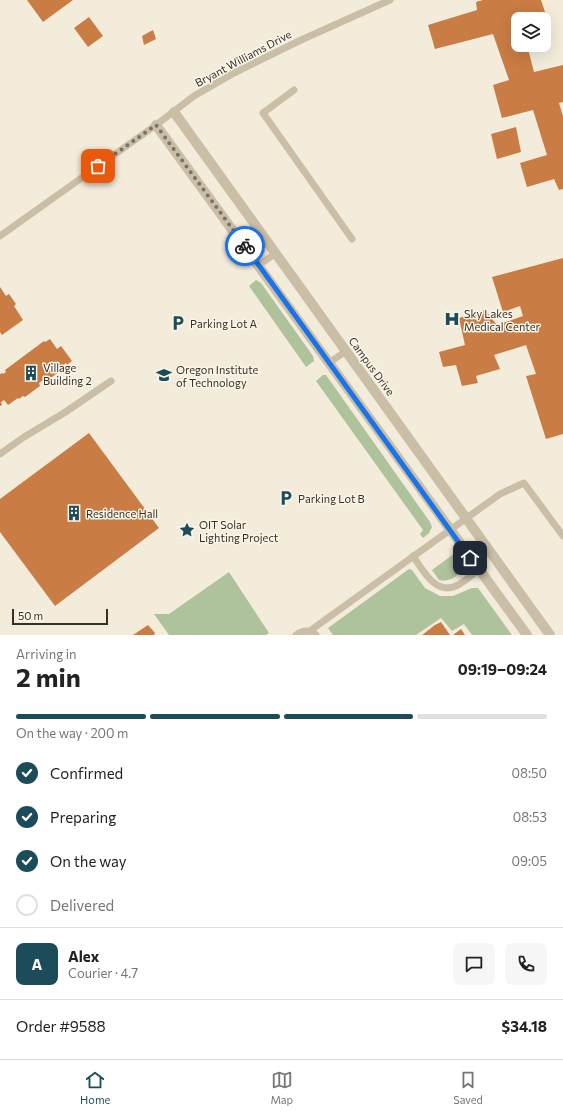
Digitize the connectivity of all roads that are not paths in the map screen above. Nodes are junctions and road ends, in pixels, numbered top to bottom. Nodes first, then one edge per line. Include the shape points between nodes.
1 (390, 0) edge
2 (294, 90) dead end
3 (174, 112) junction
4 (156, 125) junction
5 (0, 236) edge
6 (352, 239) dead end
7 (276, 253) junction
8 (258, 265) junction
9 (346, 351) junction
10 (329, 363) junction
11 (111, 381) dead end
12 (0, 454) edge
13 (466, 519) junction
14 (450, 530) junction
15 (563, 536) edge
16 (413, 556) junction
17 (479, 570) junction
18 (313, 633) edge
19 (296, 635) edge
20 (527, 635) edge
21 (550, 635) edge

1 - 3 lane, Bryant Williams Drive via 234,73 194,96
2 - 6 lane via 263,113
3 - 4 lane, Bryant Williams Drive
3 - 7 street, Campus Drive
4 - 5 lane, Bryant Williams Drive
4 - 8 street
7 - 8 lane
7 - 9 street, Campus Drive
8 - 10 street
9 - 10 lane
9 - 13 street, Campus Drive
10 - 14 street
11 - 12 lane
13 - 14 lane
13 - 15 lane via 500,494 524,483
13 - 21 street, Campus Drive
14 - 16 lane
14 - 17 street
16 - 17 lane via 433,583 440,587 456,586
16 - 18 lane via 318,625
17 - 20 street
18 - 19 lane via 305,631

